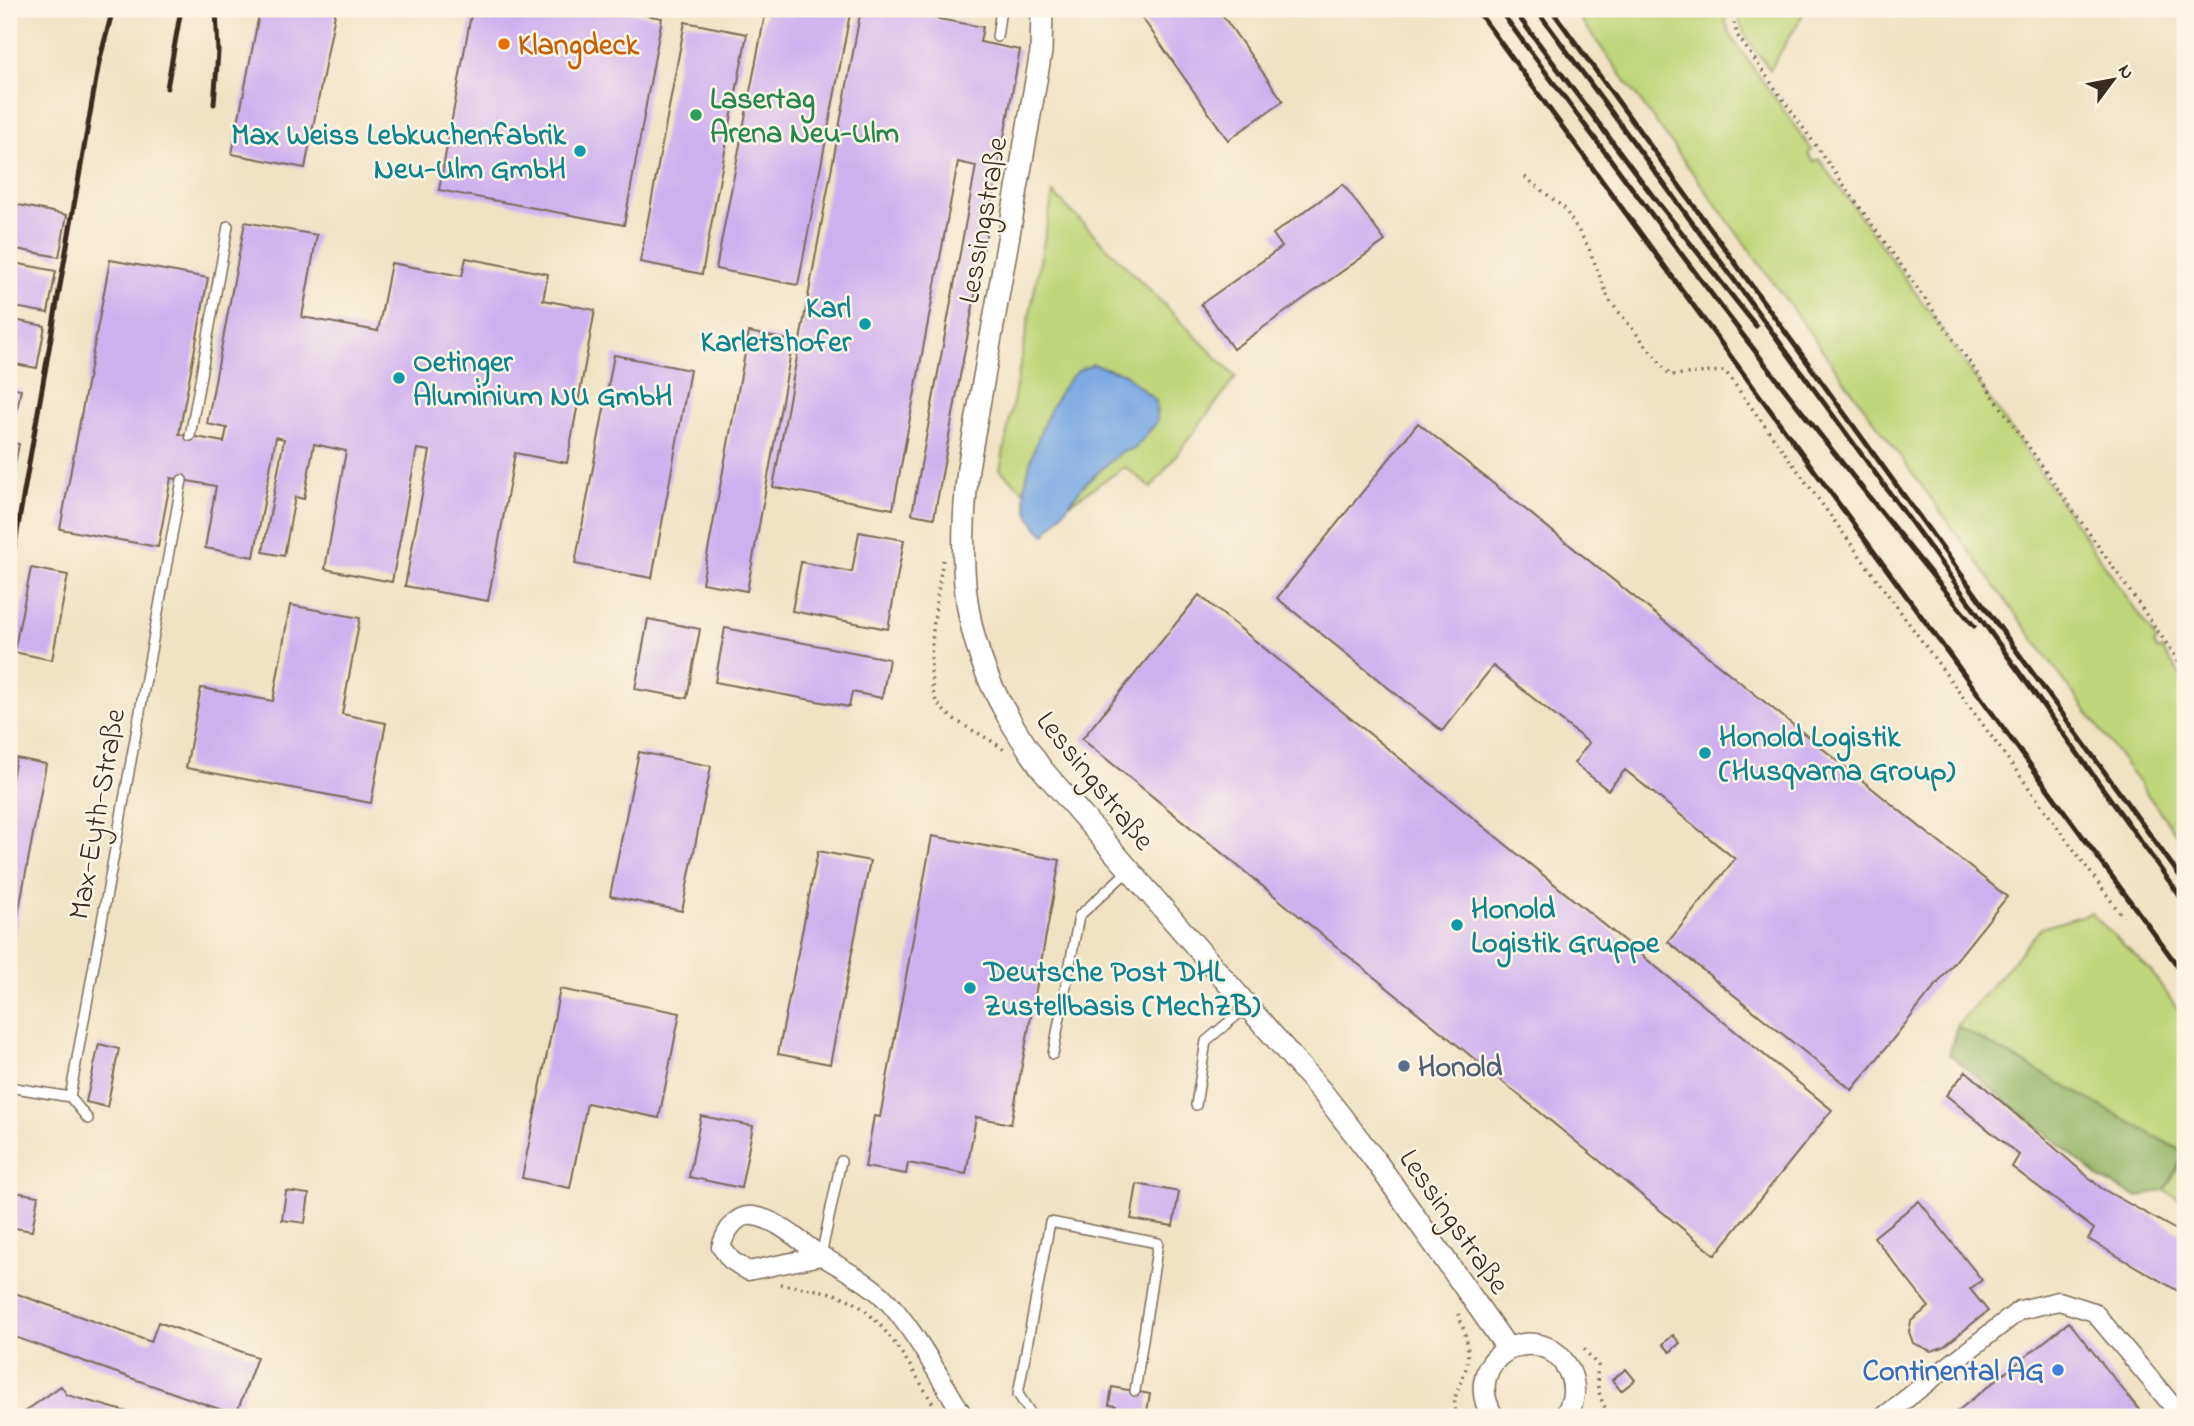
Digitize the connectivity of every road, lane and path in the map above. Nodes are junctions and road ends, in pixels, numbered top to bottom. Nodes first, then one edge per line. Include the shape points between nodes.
1 (1002, 9) edge
2 (1042, 9) edge
3 (1731, 9) edge
4 (997, 37) dead end
5 (1525, 177) dead end
6 (228, 226) dead end
7 (190, 436) dead end
8 (182, 480) dead end
9 (944, 555) dead end
10 (2185, 652) edge
11 (2179, 662) junction
12 (2185, 670) edge
13 (1006, 752) dead end
14 (1129, 870) junction
15 (2123, 916) dead end
16 (1249, 1006) junction
17 (1053, 1054) dead end
18 (9, 1087) edge
19 (70, 1097) junction
20 (1196, 1105) dead end
21 (88, 1119) dead end
22 (841, 1161) dead end
23 (821, 1256) junction
24 (748, 1272) junction
25 (1452, 1304) dead end
26 (1508, 1349) junction
27 (1584, 1349) dead end
28 (1135, 1391) dead end
29 (941, 1417) edge
30 (964, 1417) edge
31 (1033, 1417) edge
32 (1457, 1417) edge
33 (1493, 1417) edge
34 (1564, 1417) edge
35 (1610, 1417) edge
36 (1884, 1417) edge
37 (2182, 1417) edge

1 - 4 lane
2 - 14 street, Lessingstraße via 1041,52 968,468 962,569 974,640 1005,712 1041,768
3 - 11 path via 1737,34
5 - 15 path via 1564,208 1588,246 1609,300 1670,375 1725,370
6 - 7 lane
8 - 19 lane, Max-Eyth-Straße
9 - 13 path via 934,626 932,691 953,718
10 - 11 path
11 - 12 path
14 - 16 street, Lessingstraße
14 - 17 lane via 1079,916
16 - 20 lane via 1206,1041
16 - 26 street, Lessingstraße via 1376,1160
18 - 19 lane
19 - 21 lane
22 - 23 lane
23 - 24 street
23 - 24 street via 773,1224 752,1216 739,1219 726,1231 721,1247
23 - 30 street via 868,1284 890,1304
24 - 29 path via 756,1280 840,1295 870,1313
25 - 32 path via 1468,1343 1466,1365 1453,1399
26 - 33 street via 1489,1367 1484,1380 1486,1406
26 - 34 street via 1534,1344 1559,1356 1571,1374 1574,1396
27 - 35 path via 1598,1366 1595,1383
28 - 31 lane via 1158,1243 1050,1222 1018,1394
36 - 37 street via 2020,1310 2059,1301 2094,1312

